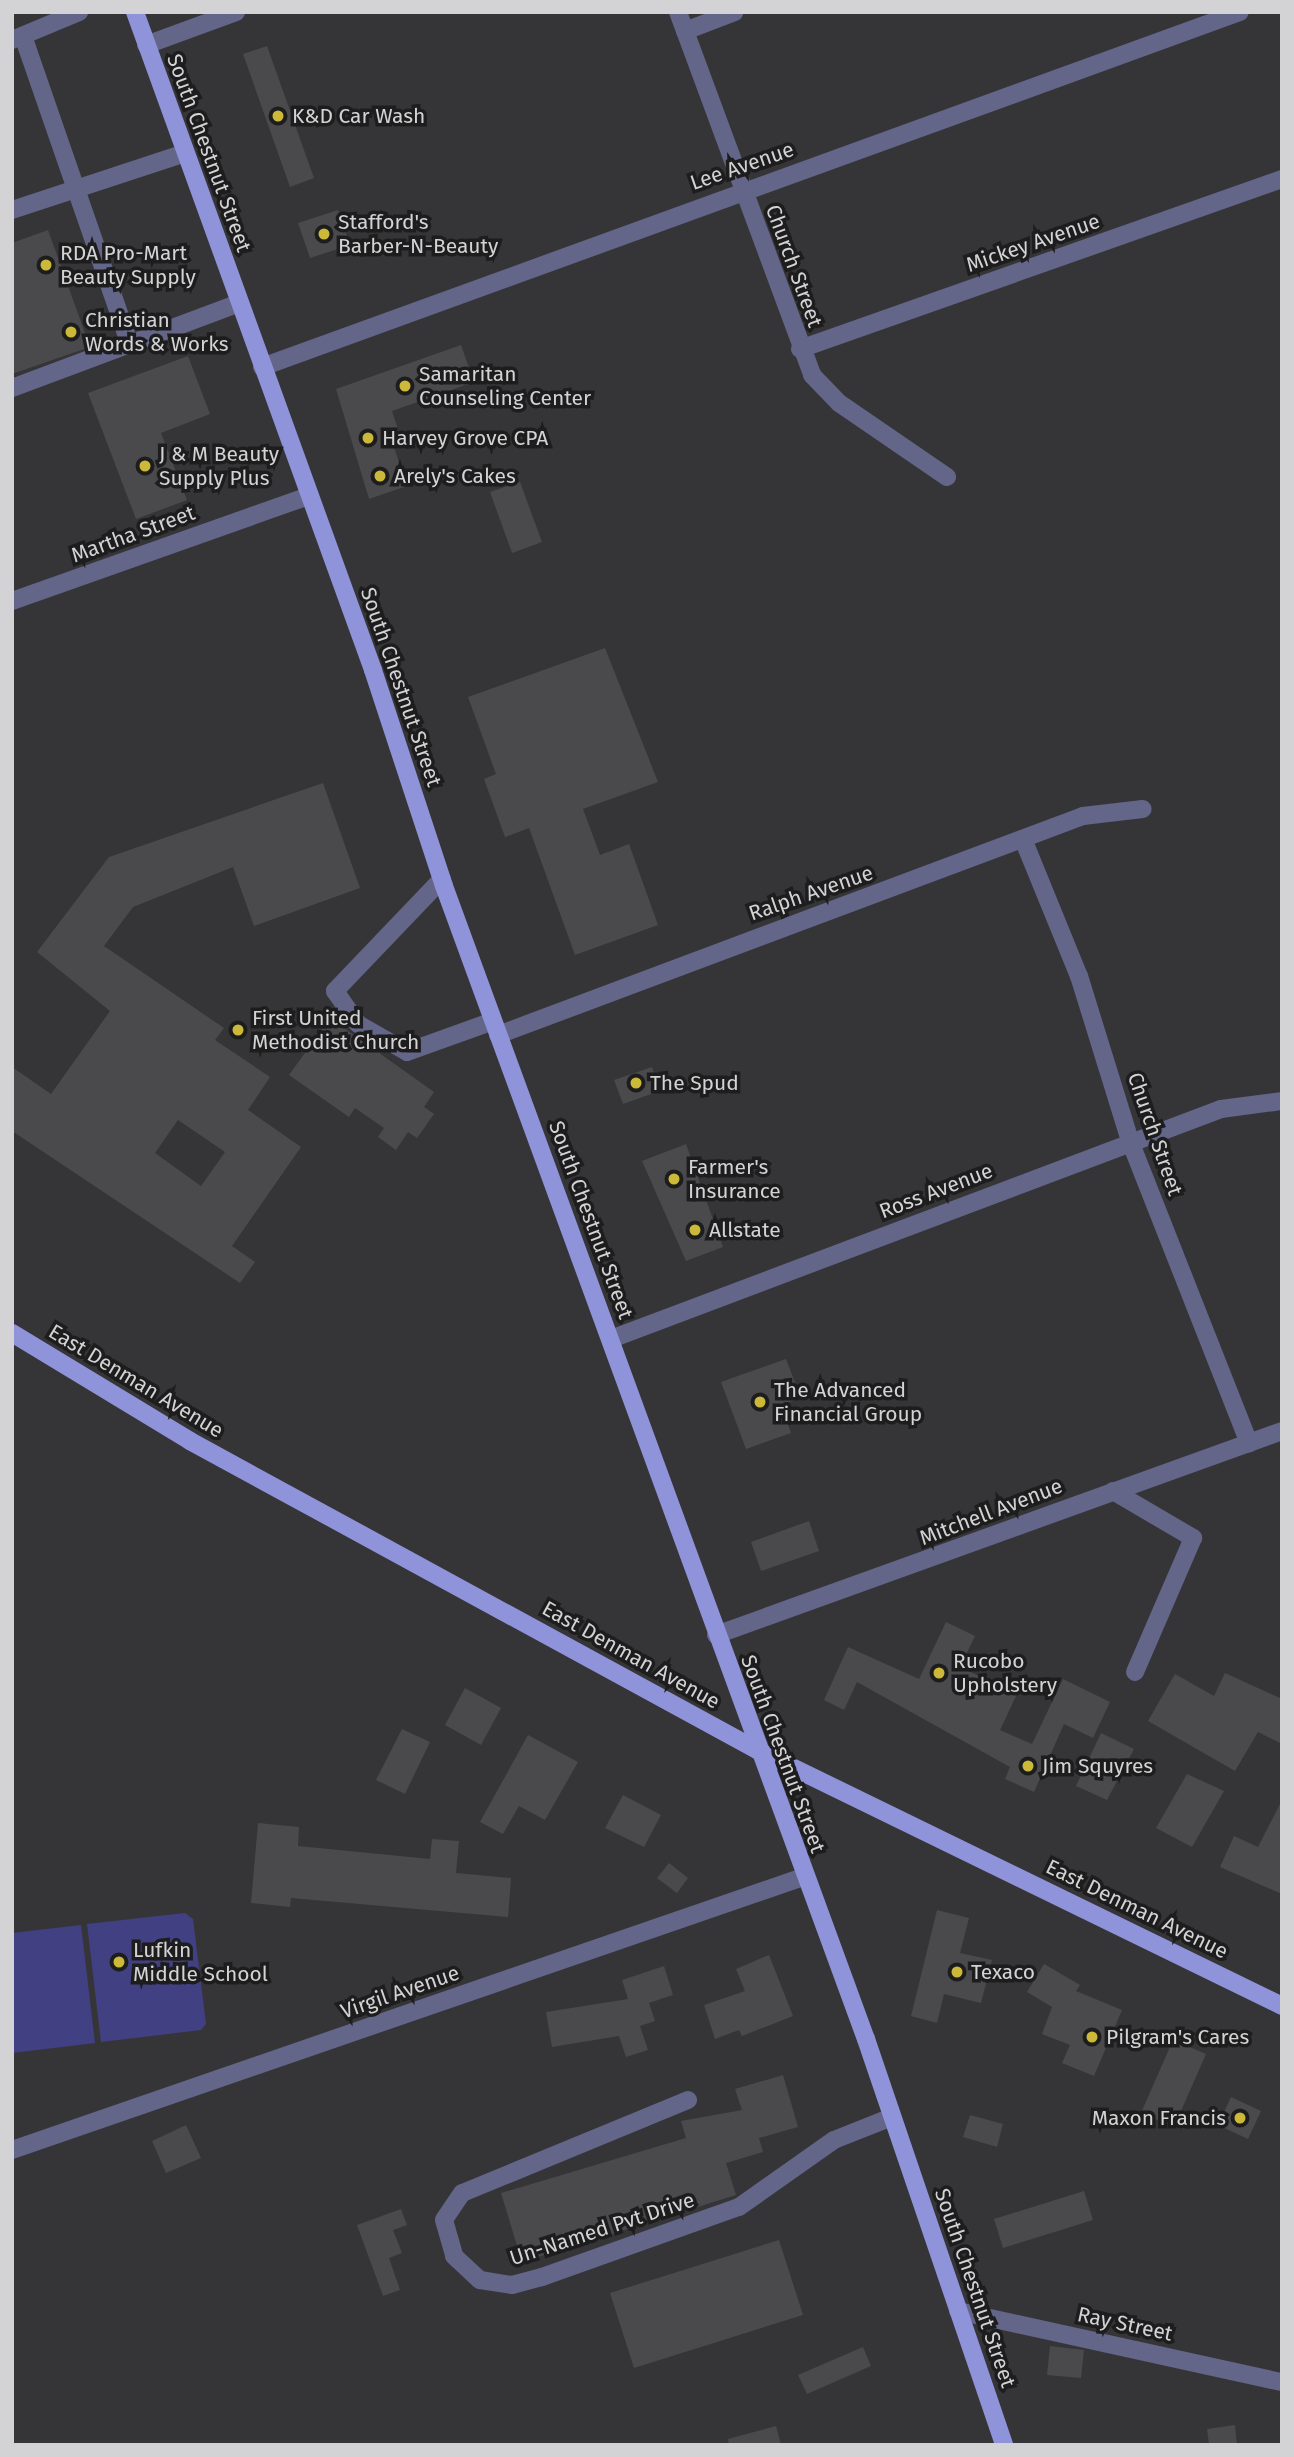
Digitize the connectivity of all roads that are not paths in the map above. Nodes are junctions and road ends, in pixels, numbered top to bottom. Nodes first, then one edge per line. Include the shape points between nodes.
1 (79, 12) edge
2 (135, 12) edge
3 (236, 12) edge
4 (678, 12) edge
5 (735, 12) edge
6 (1240, 12) edge
7 (41, 20) edge
8 (685, 31) junction
9 (17, 38) edge
10 (146, 45) junction
11 (185, 153) junction
12 (1282, 179) edge
13 (743, 189) junction
14 (76, 191) junction
15 (12, 210) edge
16 (239, 303) junction
17 (130, 345) junction
18 (800, 349) junction
19 (262, 367) junction
20 (12, 388) edge
21 (947, 477) dead end
22 (308, 496) junction
23 (12, 601) edge
24 (1143, 809) dead end
25 (1023, 839) junction
26 (442, 879) junction
27 (496, 1028) junction
28 (1282, 1101) edge
29 (1130, 1142) junction
30 (12, 1333) edge
31 (611, 1339) junction
32 (1282, 1431) edge
33 (1249, 1443) junction
34 (1113, 1491) junction
35 (716, 1635) junction
36 (1135, 1672) dead end
37 (757, 1750) junction
38 (803, 1877) junction
39 (1282, 2006) edge
40 (688, 2100) dead end
41 (892, 2117) junction
42 (12, 2150) edge
43 (958, 2311) junction
44 (1282, 2382) edge
45 (1004, 2445) edge

1 - 7 street
2 - 10 main road, South Chestnut Street
3 - 10 street
4 - 8 street, Church Street
5 - 8 street
6 - 13 street, Lee Avenue
7 - 9 street
8 - 13 street, Church Street
9 - 14 street
10 - 11 main road, South Chestnut Street
11 - 14 street
11 - 16 main road, South Chestnut Street
12 - 18 street, Mickey Avenue
13 - 18 street, Church Street
13 - 19 street, Lee Avenue
14 - 15 street
14 - 17 street
16 - 17 street
16 - 19 main road, South Chestnut Street
17 - 20 street
18 - 21 street, Church Street via 839,403
19 - 22 main road, South Chestnut Street
22 - 23 street, Martha Street
22 - 26 main road, South Chestnut Street
24 - 25 street, Ralph Avenue via 1083,816
25 - 27 street, Ralph Avenue
25 - 29 street, Church Street via 1079,976
26 - 27 main road, South Chestnut Street
26 - 27 street, Ralph Avenue via 335,991 358,1024 407,1052
27 - 31 main road, South Chestnut Street
28 - 29 street, Ross Avenue via 1221,1109
29 - 31 street, Ross Avenue
29 - 33 street, Church Street
30 - 37 main road, East Denman Avenue via 190,1441
31 - 35 main road, South Chestnut Street
32 - 33 street, Mitchell Avenue
33 - 34 street, Mitchell Avenue
34 - 35 street, Mitchell Avenue
34 - 36 street via 1194,1538
35 - 37 main road, South Chestnut Street
37 - 38 main road, South Chestnut Street
37 - 39 main road, East Denman Avenue
38 - 41 main road, South Chestnut Street
38 - 42 street, Virgil Avenue
40 - 41 street, Un-Named Pvt Drive via 462,2193 444,2220 454,2256 480,2280 512,2285 542,2277 739,2207 834,2140
41 - 43 main road, South Chestnut Street
43 - 44 street, Ray Street
43 - 45 main road, South Chestnut Street

